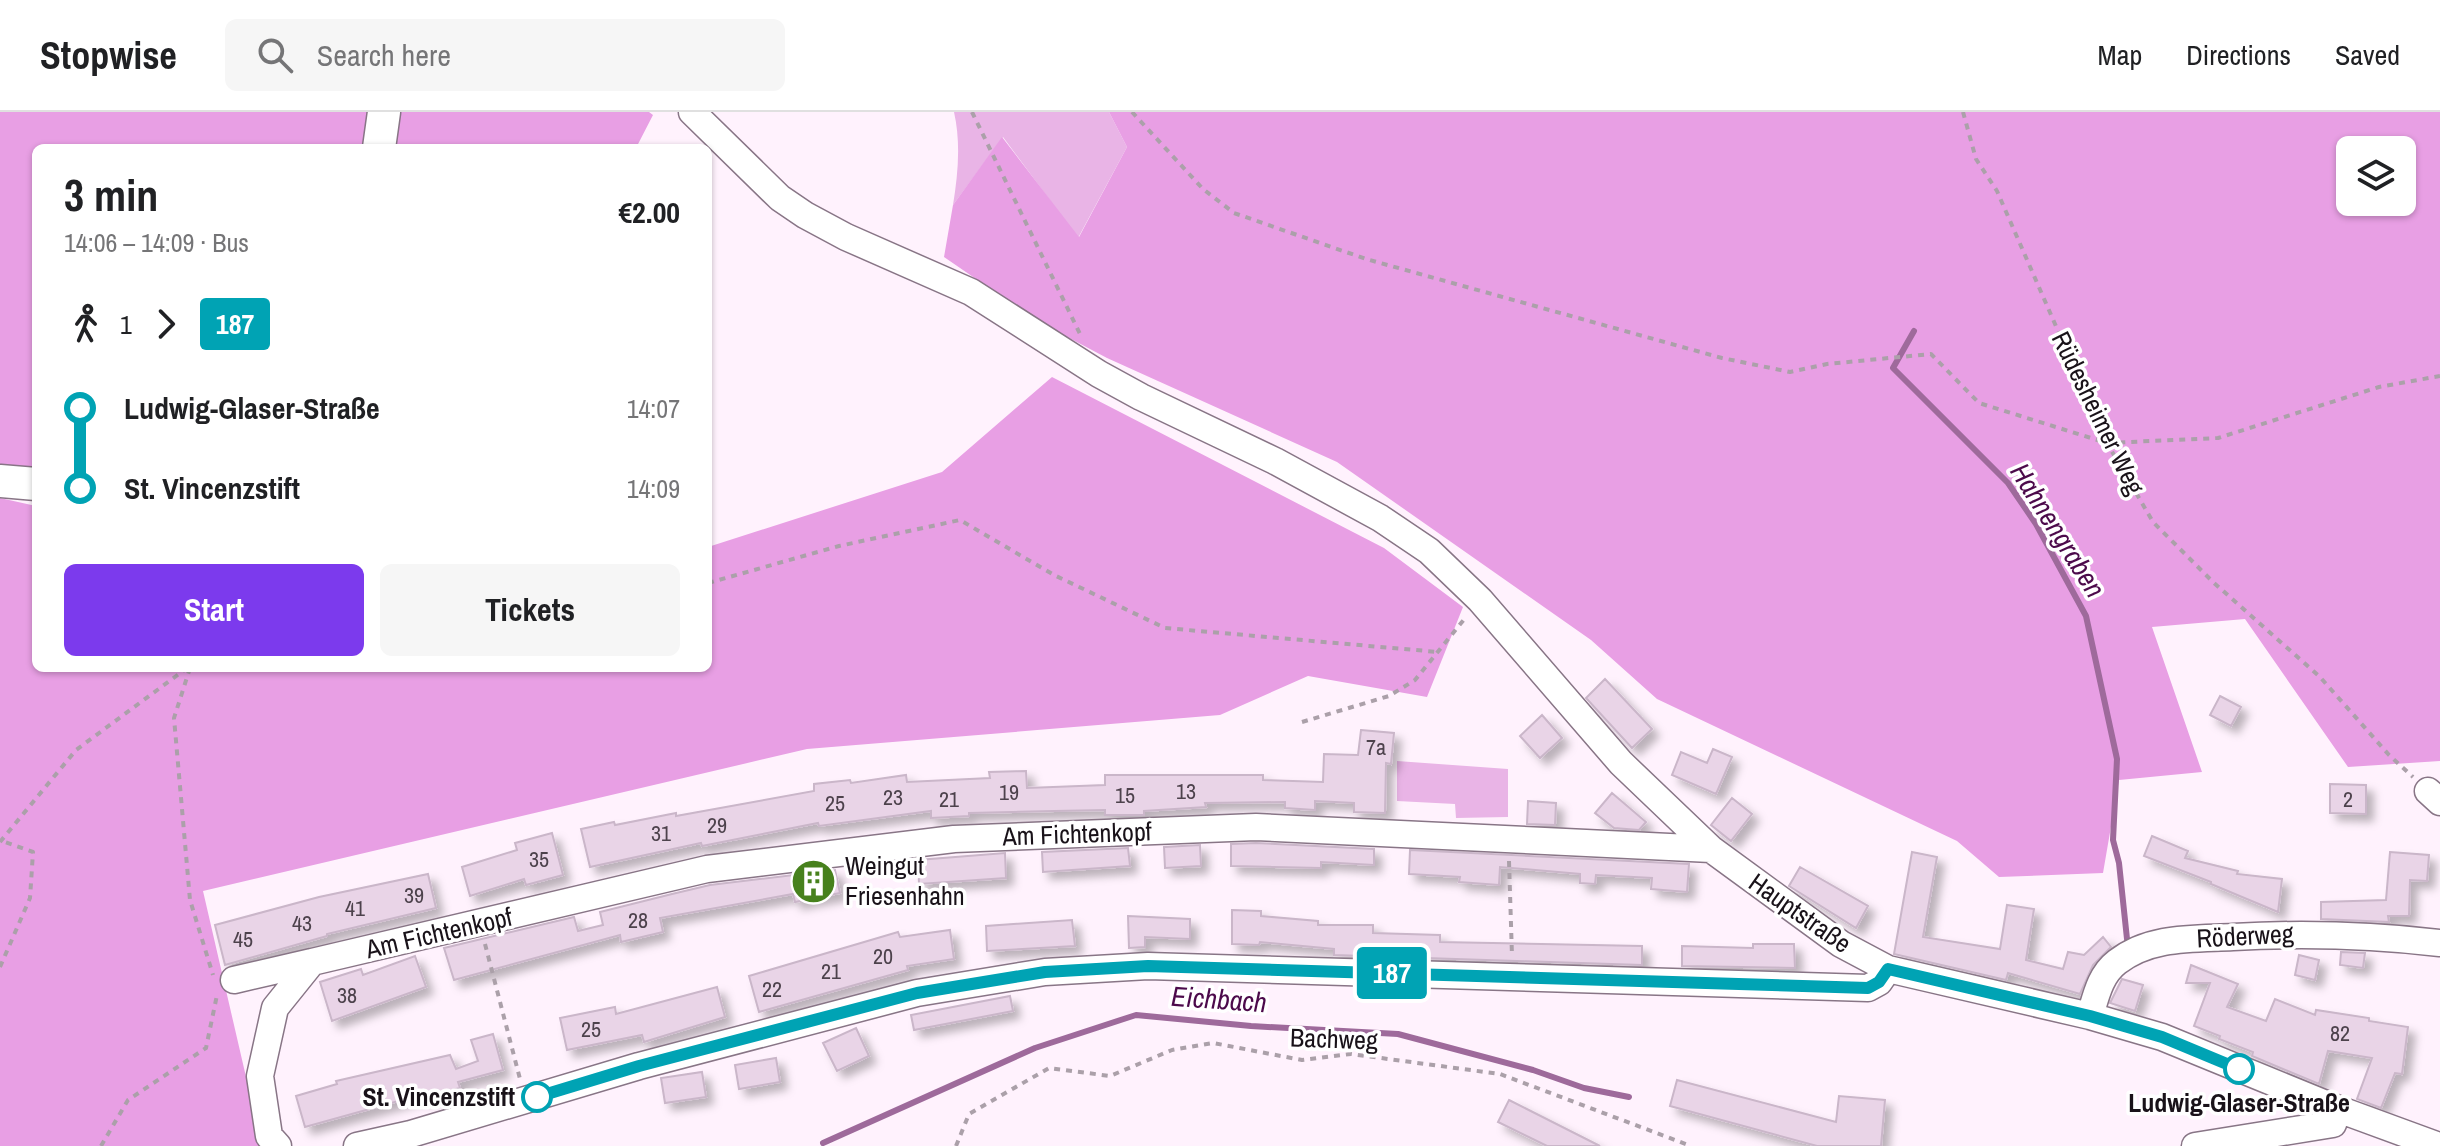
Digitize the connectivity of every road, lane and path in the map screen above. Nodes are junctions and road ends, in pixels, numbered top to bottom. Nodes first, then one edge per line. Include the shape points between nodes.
1 (384, 112) edge
2 (692, 112) edge
3 (972, 112) edge
4 (1132, 112) edge
5 (1963, 112) edge
6 (380, 144) edge
7 (1099, 374) junction
8 (2440, 376) edge
9 (2107, 443) junction
10 (0, 481) edge
11 (32, 484) edge
12 (712, 582) edge
13 (1480, 600) junction
14 (1438, 652) junction
15 (183, 672) edge
16 (187, 672) edge
17 (1302, 722) dead end
18 (2434, 797) edge
19 (1509, 840) junction
20 (1, 841) edge
21 (1711, 849) junction
22 (480, 924) junction
23 (2440, 943) edge
24 (312, 962) junction
25 (0, 967) edge
26 (1888, 969) junction
27 (1512, 978) junction
28 (222, 982) junction
29 (2090, 1016) junction
30 (518, 1068) dead end
31 (2338, 1109) junction
32 (2392, 1138) edge
33 (410, 1140) edge
34 (101, 1146) edge
35 (278, 1146) edge
36 (357, 1146) edge
37 (956, 1146) edge
38 (1691, 1146) edge
39 (2195, 1146) edge
40 (2439, 1146) edge

1 - 6 main road
2 - 7 street, Hauptstraße via 762,183 805,215 971,292
3 - 7 path
4 - 9 path via 1203,189 1234,213 1366,259 1790,372 1931,354 1979,403
5 - 9 path, Rüdesheimer Weg via 1976,159 1997,191
7 - 13 street, Hauptstraße via 1380,518 1429,551
8 - 9 path via 2379,387 2218,438
9 - 18 path, Rüdesheimer Weg via 2153,522 2320,677
10 - 11 main road
12 - 14 path via 839,546 960,520 1054,575 1165,628
13 - 14 path
13 - 21 street, Hauptstraße via 1621,763
14 - 17 path via 1415,680 1389,696
15 - 20 path via 76,750
16 - 28 path via 174,718 190,900
19 - 21 street, Am Fichtenkopf
19 - 22 street, Am Fichtenkopf via 1256,827 954,839 707,869
19 - 27 path
20 - 25 path via 33,852 30,898
21 - 26 street, Hauptstraße via 1841,944
22 - 24 street, Am Fichtenkopf
22 - 30 path
23 - 29 street, Röderweg via 2303,933 2170,940 2138,948 2116,962 2099,985
24 - 28 street, Am Fichtenkopf
24 - 35 street via 275,1008 260,1076 269,1136
26 - 27 street via 1868,988
26 - 29 street, Hauptstraße
27 - 33 street via 1148,966 1045,972 917,993 639,1066
28 - 34 path via 206,1048 128,1100
29 - 31 street, Hauptstraße via 2162,1037
31 - 32 street, Hauptstraße
31 - 39 street via 2333,1124
32 - 40 street, Hauptstraße
33 - 36 street
37 - 38 path, Bachweg via 969,1114 1049,1068 1110,1076 1172,1050 1213,1043 1302,1060 1351,1054 1500,1074

